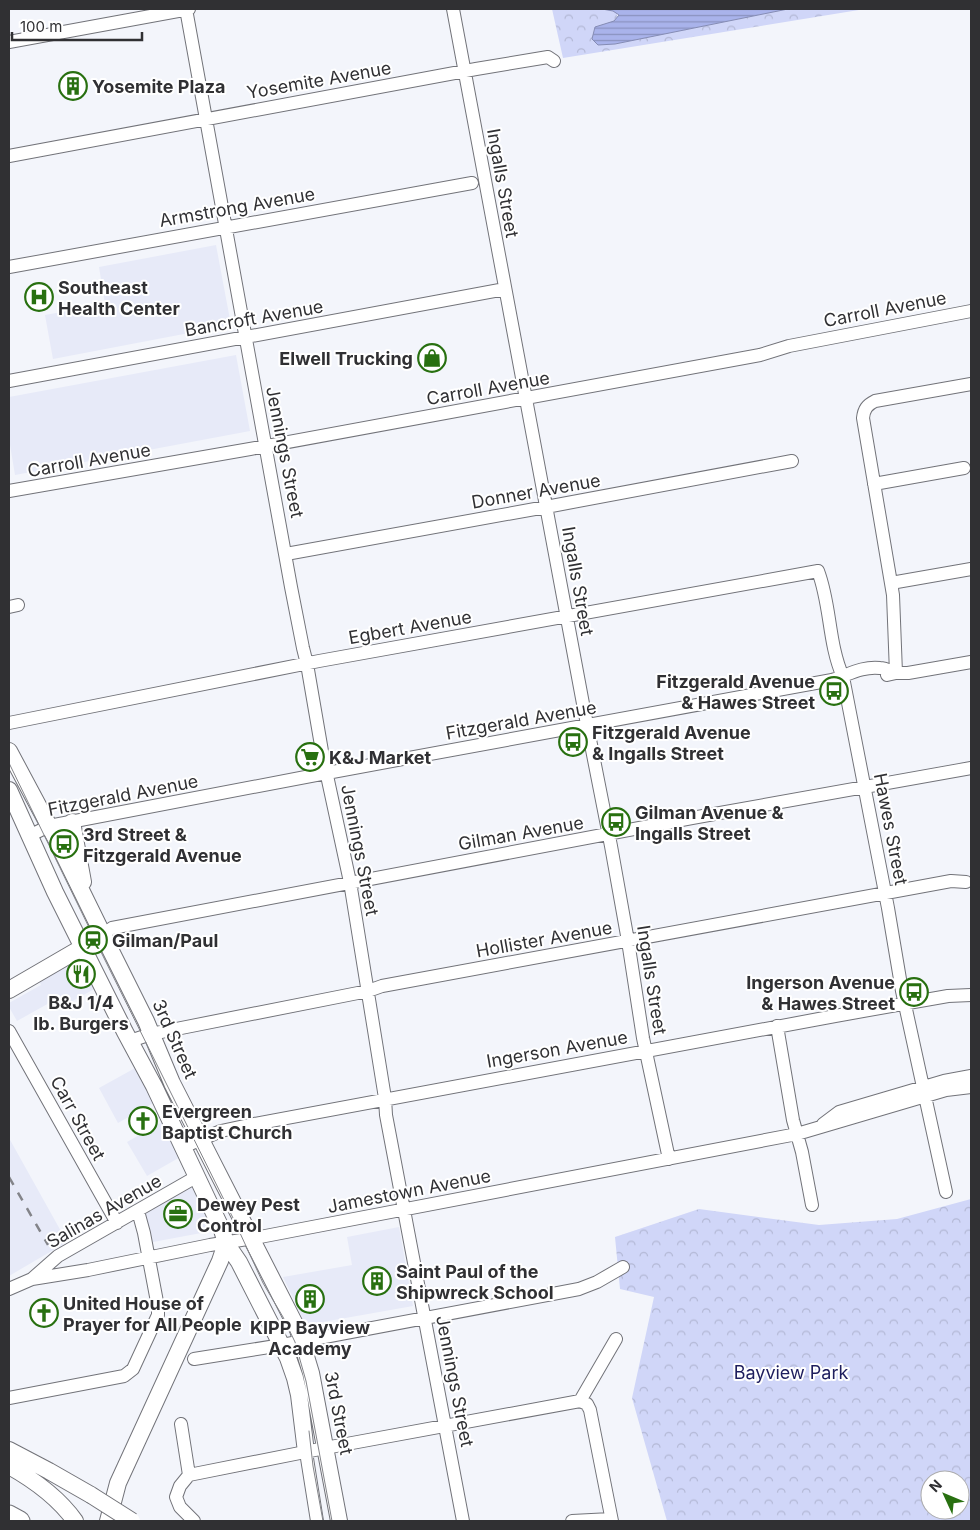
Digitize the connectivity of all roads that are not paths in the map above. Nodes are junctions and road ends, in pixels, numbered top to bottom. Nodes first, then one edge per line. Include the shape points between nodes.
1 (187, 9) edge
2 (453, 9) edge
3 (9, 42) edge
4 (551, 59) dead end
5 (465, 71) junction
6 (206, 118) junction
7 (9, 156) edge
8 (472, 183) dead end
9 (226, 227) junction
10 (9, 267) edge
11 (505, 289) junction
12 (971, 310) edge
13 (246, 337) junction
14 (9, 381) edge
15 (971, 384) edge
16 (525, 398) junction
17 (266, 446) junction
18 (792, 461) dead end
19 (964, 468) dead end
20 (874, 484) junction
21 (9, 492) edge
22 (546, 508) junction
23 (286, 554) junction
24 (971, 569) edge
25 (818, 570) joint
26 (891, 583) junction
27 (566, 617) junction
28 (971, 662) edge
29 (307, 664) junction
30 (896, 673) junction
31 (843, 677) junction
32 (9, 723) edge
33 (587, 726) junction
34 (9, 751) edge
35 (971, 768) edge
36 (327, 773) junction
37 (865, 787) junction
38 (9, 790) edge
39 (72, 822) junction
40 (49, 826) junction
41 (609, 834) junction
42 (29, 836) junction
43 (350, 882) junction
44 (966, 882) dead end
45 (885, 893) junction
46 (86, 901) junction
47 (103, 934) junction
48 (628, 941) junction
49 (83, 947) junction
50 (9, 990) edge
51 (368, 991) junction
52 (971, 995) edge
53 (905, 1003) junction
54 (777, 1026) junction
55 (9, 1031) edge
56 (151, 1034) junction
57 (130, 1042) junction
58 (645, 1051) junction
59 (971, 1076) edge
60 (971, 1087) edge
61 (924, 1092) junction
62 (385, 1098) junction
63 (797, 1134) junction
64 (200, 1139) junction
65 (183, 1147) junction
66 (669, 1159) junction
67 (196, 1177) junction
68 (946, 1192) dead end
69 (812, 1205) dead end
70 (405, 1210) junction
71 (138, 1211) junction
72 (117, 1223) junction
73 (252, 1239) junction
74 (226, 1243) junction
75 (149, 1257) junction
76 (623, 1267) dead end
77 (32, 1279) junction
78 (9, 1288) edge
79 (425, 1318) junction
80 (616, 1339) dead end
81 (302, 1341) junction
82 (282, 1345) junction
83 (194, 1359) dead end
84 (9, 1398) edge
85 (580, 1401) junction
86 (181, 1424) dead end
87 (445, 1426) junction
88 (325, 1448) junction
89 (9, 1450) edge
90 (306, 1452) junction
91 (9, 1466) edge
92 (189, 1475) junction
93 (9, 1515) edge
94 (611, 1520) edge
95 (20, 1521) edge
96 (75, 1521) edge
97 (108, 1521) edge
98 (132, 1521) edge
99 (194, 1521) edge
100 (317, 1521) edge
101 (339, 1521) edge
102 (463, 1521) edge
103 (572, 1521) edge

1 - 3 street
1 - 6 street, Jennings Street
2 - 5 street, Ingalls Street
4 - 5 street, Yosemite Avenue
5 - 6 street, Yosemite Avenue
5 - 11 street, Ingalls Street
6 - 7 street, Yosemite Avenue
6 - 9 street, Jennings Street
8 - 9 street, Armstrong Avenue
9 - 10 street, Armstrong Avenue
9 - 13 street, Jennings Street
11 - 13 street, Bancroft Avenue
11 - 16 street, Ingalls Street
12 - 16 street, Carroll Avenue via 789,346 760,355
13 - 14 street, Bancroft Avenue
13 - 17 street, Jennings Street
15 - 20 street via 875,401 866,406 862,418
16 - 17 street, Carroll Avenue
16 - 22 street, Ingalls Street
17 - 21 street, Carroll Avenue
17 - 23 street, Jennings Street
18 - 22 street, Donner Avenue
19 - 20 street
20 - 26 street
22 - 23 street, Donner Avenue
22 - 27 street, Ingalls Street
23 - 29 street, Jennings Street
24 - 26 street
25 - 27 street, Egbert Avenue
25 - 31 street, Hawes Street
26 - 30 street
27 - 29 street, Egbert Avenue
27 - 33 street, Ingalls Street
28 - 30 street, Fitzgerald Avenue via 908,674
29 - 32 street, Egbert Avenue
29 - 36 street, Jennings Street
30 - 31 street, Fitzgerald Avenue
31 - 33 street, Fitzgerald Avenue
31 - 37 street, Hawes Street
33 - 36 street, Fitzgerald Avenue
33 - 41 street, Ingalls Street
34 - 40 main road, 3rd Street
35 - 37 street, Gilman Avenue
36 - 39 street, Fitzgerald Avenue
36 - 43 street, Jennings Street
37 - 41 street, Gilman Avenue
37 - 45 street, Hawes Street
38 - 42 main road, 3rd Street
39 - 40 street, Fitzgerald Avenue
39 - 46 main road
40 - 42 street, Fitzgerald Avenue
40 - 46 main road, 3rd Street
41 - 43 street, Gilman Avenue
41 - 48 street, Ingalls Street
42 - 49 main road, 3rd Street
43 - 47 street, Gilman Avenue via 112,928
43 - 51 street, Jennings Street
44 - 45 street, Hollister Avenue via 951,881
45 - 48 street, Hollister Avenue
45 - 53 street, Hawes Street
46 - 47 main road, 3rd Street
47 - 49 street, Gilman Avenue
47 - 56 main road, 3rd Street
48 - 51 street, Hollister Avenue
48 - 58 street, Ingalls Street
49 - 50 main road
49 - 57 main road, 3rd Street
51 - 56 street, Hollister Avenue
51 - 62 street, Jennings Street
52 - 53 street, Ingerson Avenue
53 - 54 street, Ingerson Avenue
53 - 61 street, Hawes Street
54 - 58 street, Ingerson Avenue
54 - 63 street
55 - 72 street, Carr Street
56 - 57 street, Hollister Avenue
56 - 64 main road, 3rd Street
57 - 65 main road, 3rd Street
58 - 62 street, Ingerson Avenue
58 - 66 street, Ingalls Street
59 - 61 street, Jamestown Avenue via 944,1081
60 - 61 street, Jamestown Avenue
61 - 63 street, Jamestown Avenue via 839,1112 816,1129
61 - 68 street, Hawes Street
62 - 64 street, Ingerson Avenue via 232,1128
62 - 70 street, Jennings Street
63 - 66 street, Jamestown Avenue
63 - 69 street
64 - 65 street, Ingerson Avenue
64 - 73 main road, 3rd Street
65 - 67 main road, 3rd Street
66 - 70 street, Jamestown Avenue
67 - 71 street, Salinas Avenue
67 - 74 main road, 3rd Street
70 - 73 street, Jamestown Avenue
70 - 79 street, Jennings Street
71 - 72 street, Salinas Avenue
71 - 75 street
72 - 77 street, Salinas Avenue via 58,1256
73 - 74 street, Jamestown Avenue
73 - 81 main road, 3rd Street
74 - 75 street, Jamestown Avenue
74 - 82 main road, 3rd Street
74 - 97 main road via 118,1483
75 - 77 street, Jamestown Avenue
75 - 84 street via 158,1315 133,1369 124,1376
76 - 79 street via 579,1289
77 - 78 street, Jamestown Avenue
79 - 81 street
79 - 87 street, Jennings Street
80 - 85 street
81 - 82 street
81 - 88 main road, 3rd Street
82 - 83 street
82 - 90 main road, 3rd Street via 299,1395
85 - 87 street
85 - 94 street via 590,1410
86 - 92 street
87 - 88 street
87 - 102 street, Jennings Street
88 - 90 street
88 - 101 main road, 3rd Street
89 - 98 main road, bridge
90 - 92 street
90 - 100 street
91 - 96 main road via 49,1492
92 - 99 street via 176,1497 180,1507
93 - 95 highway
94 - 103 street

